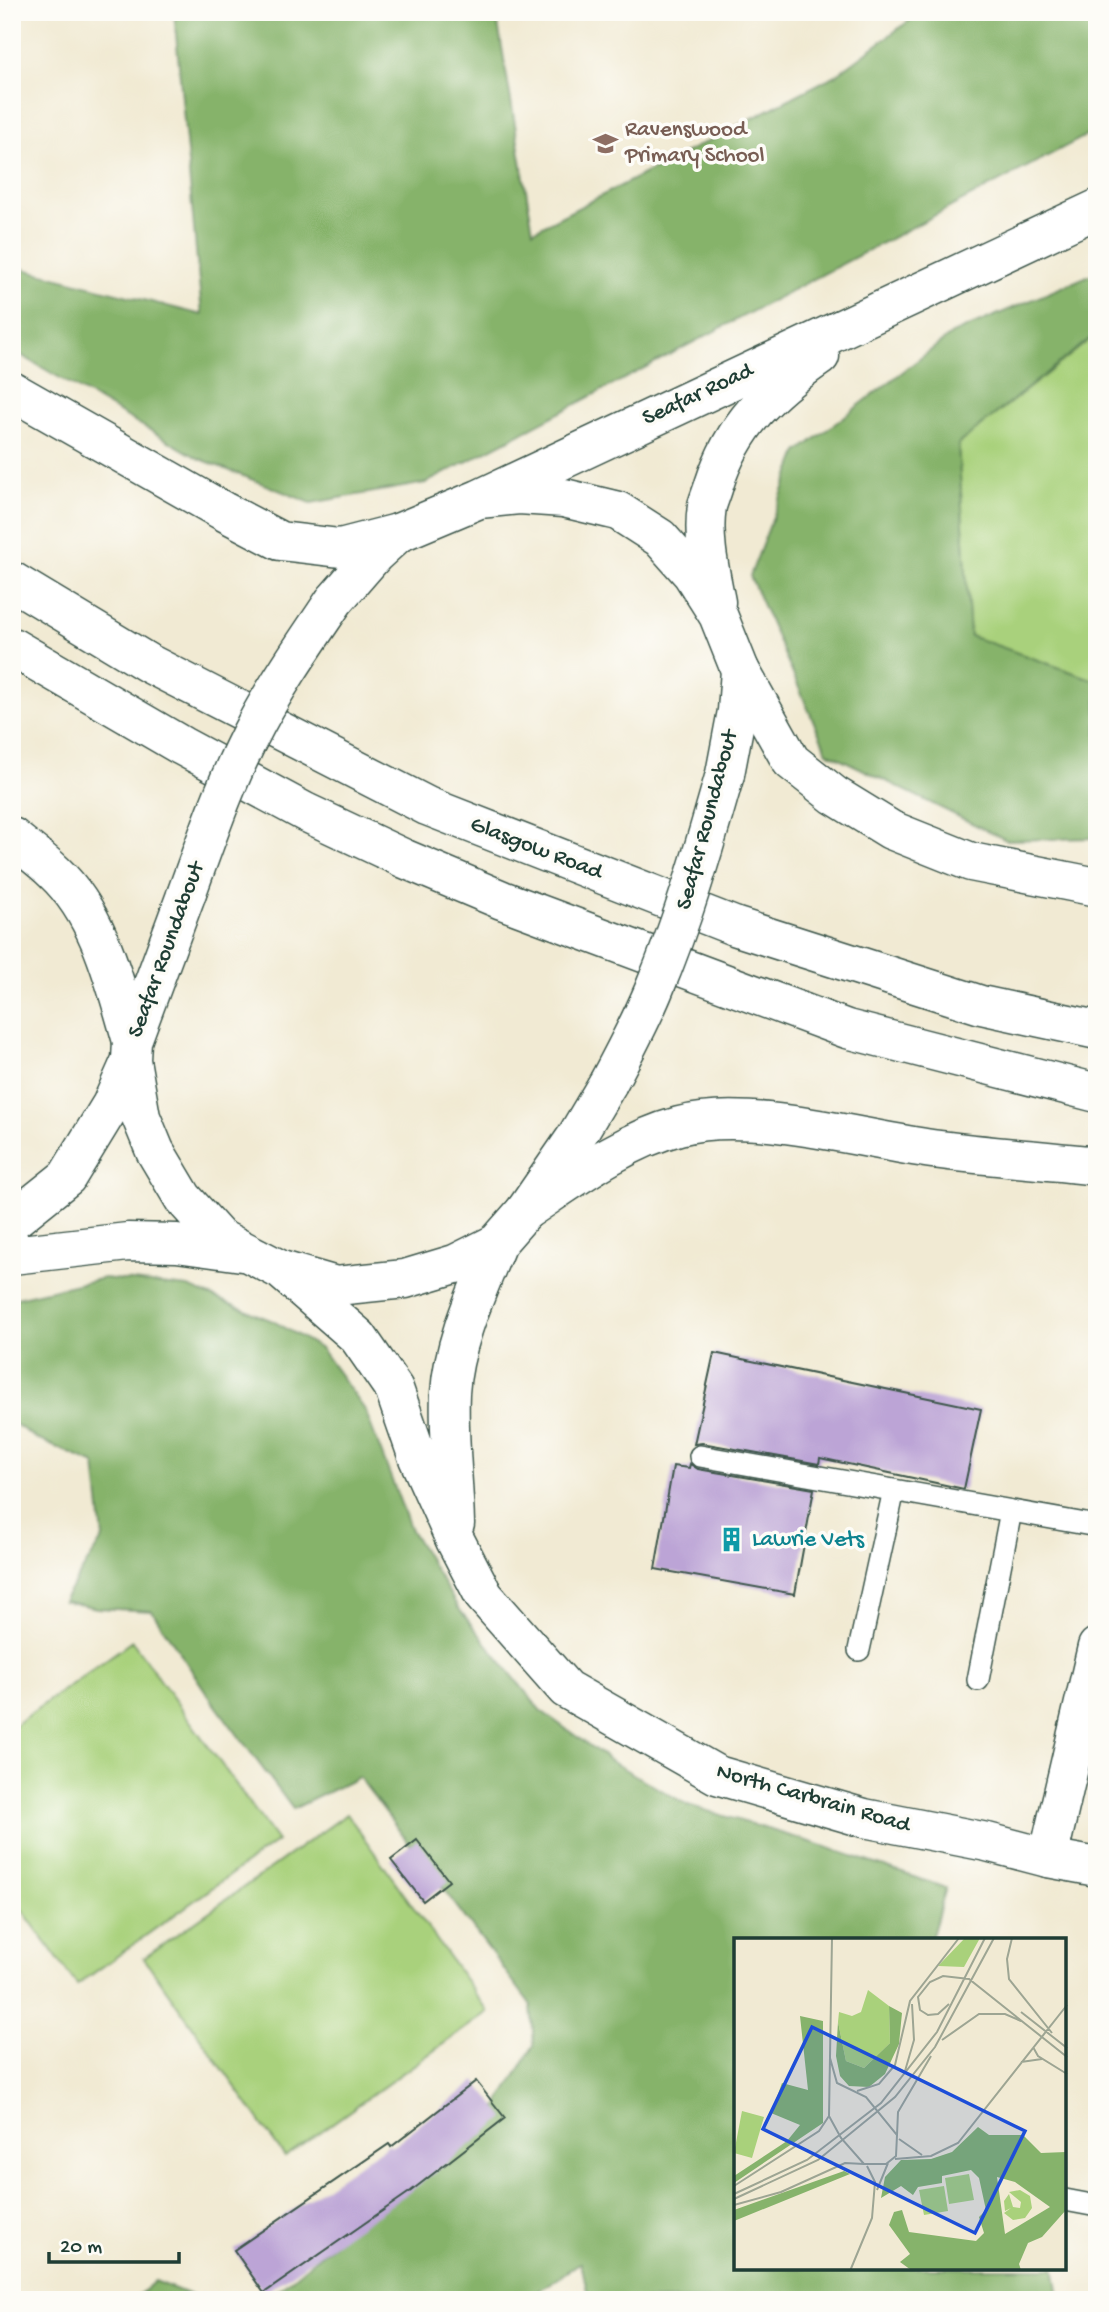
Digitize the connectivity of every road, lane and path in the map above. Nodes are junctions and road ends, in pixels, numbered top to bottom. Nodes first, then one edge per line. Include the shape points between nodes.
1 (1097, 209) edge
2 (918, 291) junction
3 (12, 391) edge
4 (479, 499) junction
5 (398, 533) junction
6 (12, 581) edge
7 (718, 615) junction
8 (12, 648) edge
9 (740, 670) junction
10 (12, 837) edge
11 (1097, 887) edge
12 (981, 1005) junction
13 (1097, 1005) edge
14 (1097, 1030) edge
15 (132, 1051) junction
16 (1097, 1093) edge
17 (1097, 1166) edge
18 (525, 1211) junction
19 (12, 1221) edge
20 (497, 1243) junction
21 (247, 1253) junction
22 (12, 1255) edge
23 (281, 1270) junction
24 (700, 1456) dead end
25 (894, 1490) junction
26 (1012, 1511) junction
27 (1097, 1526) edge
28 (455, 1540) junction
29 (1097, 1647) edge
30 (859, 1650) dead end
31 (978, 1680) dead end
32 (1048, 1858) junction
33 (1097, 1867) edge
34 (1067, 2200) edge
35 (1097, 2206) edge

1 - 2 street, Seafar Road
2 - 4 street, Seafar Road
2 - 7 street, Seafar Road via 788,378 747,419 722,460 707,506 707,555
3 - 5 street via 280,541 340,548
4 - 5 street, Seafar Roundabout
4 - 7 street, Seafar Roundabout via 542,496 618,511 660,538 692,574
5 - 15 street, Seafar Roundabout, bridge via 334,601 256,725 186,895
6 - 12 street, Glasgow Road via 148,663 427,806 734,926
7 - 9 street, Seafar Roundabout
8 - 16 street via 305,812 502,900 847,1029
9 - 11 street via 791,761 834,795 891,830 971,862
9 - 18 street, Seafar Roundabout, bridge via 737,711 705,845 653,993 608,1083
10 - 15 street via 55,872 82,906 109,965
12 - 13 street
12 - 14 street, Glasgow Road
15 - 19 street via 111,1105 67,1177
15 - 21 street, Seafar Roundabout via 141,1117 155,1151 183,1198 219,1238
17 - 18 street via 932,1149 726,1119 680,1125 642,1139
18 - 20 street, Seafar Roundabout
20 - 23 street, Seafar Roundabout via 455,1264 405,1279 336,1286
20 - 28 street, North Carbrain Road via 457,1355 450,1392
21 - 22 street via 128,1242
21 - 23 street, Seafar Roundabout
23 - 28 street, North Carbrain Road via 358,1337 394,1390
24 - 25 lane
25 - 26 lane
25 - 30 lane
26 - 27 lane
26 - 31 lane
28 - 32 street, North Carbrain Road via 484,1596 566,1689 717,1775 864,1818
29 - 32 street
32 - 33 street, North Carbrain Road
34 - 35 lane

